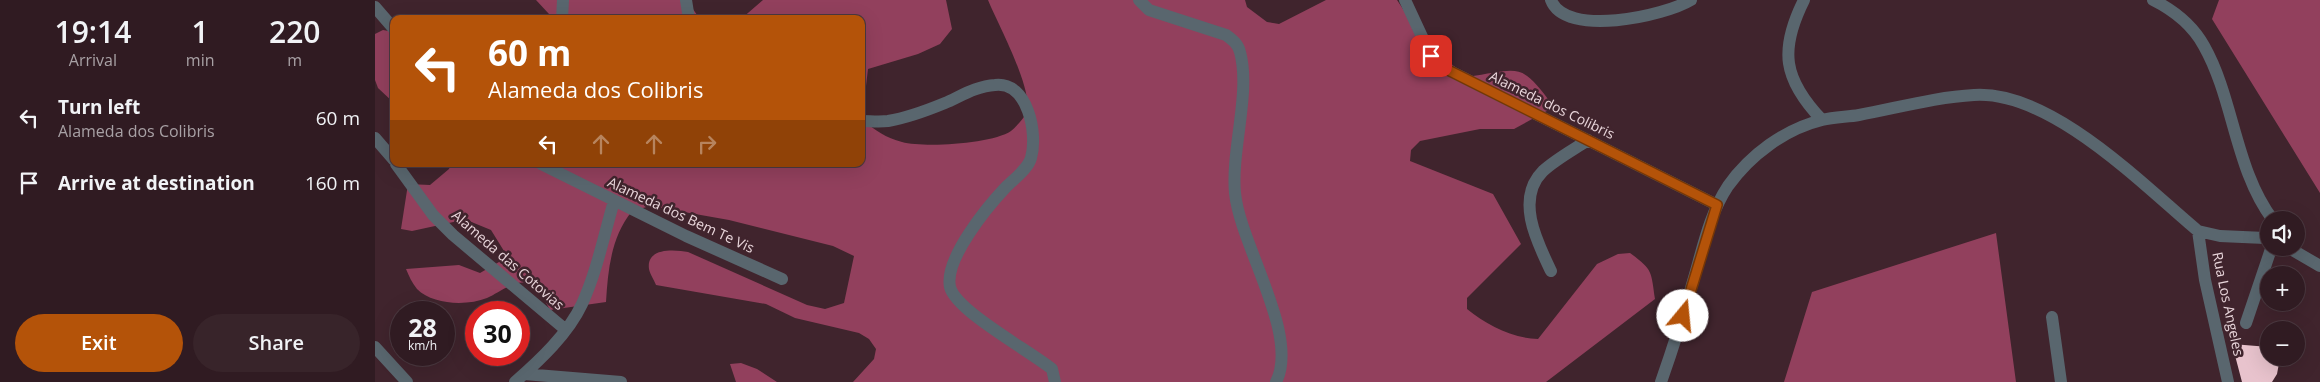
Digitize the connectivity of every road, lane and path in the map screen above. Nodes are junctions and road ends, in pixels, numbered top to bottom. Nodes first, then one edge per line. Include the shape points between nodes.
1 (563, 0) edge
2 (686, 0) edge
3 (1139, 0) edge
4 (1405, 0) edge
5 (1551, 0) edge
6 (1691, 0) edge
7 (1804, 0) edge
8 (2153, 0) edge
9 (375, 7) edge
10 (562, 15) edge
11 (688, 15) edge
12 (390, 24) edge
13 (1822, 120) junction
14 (865, 121) edge
15 (375, 138) edge
16 (1588, 140) junction
17 (390, 155) edge
18 (398, 167) edge
19 (549, 167) edge
20 (614, 200) junction
21 (1717, 205) junction
22 (2266, 211) edge
23 (2198, 231) junction
24 (2260, 241) edge
25 (2265, 256) edge
26 (2303, 256) edge
27 (2320, 266) edge
28 (1551, 271) dead end
29 (781, 279) dead end
30 (2052, 317) dead end
31 (2246, 323) dead end
32 (566, 330) junction
33 (375, 347) edge
34 (519, 378) edge
35 (407, 382) edge
36 (621, 382) edge
37 (1055, 382) edge
38 (1276, 382) edge
39 (1661, 382) edge
40 (2061, 382) edge
41 (2228, 382) edge

1 - 10 street
2 - 11 street
3 - 38 street via 1149,10 1226,35 1240,52 1242,83 1235,192 1239,216 1278,328 1282,357
4 - 16 street, Alameda dos Colibris via 1431,56 1442,67
5 - 6 street via 1567,17 1600,22 1680,6
7 - 13 street via 1789,40 1789,73 1806,104
8 - 22 street via 2181,19 2204,45 2247,171
9 - 12 street
13 - 21 street via 1793,130 1768,145 1728,186
13 - 23 street via 1976,94 2006,98 2033,106 2090,141
14 - 37 street via 888,121 996,84 1011,87 1020,95 1029,108 1031,159 981,217 957,256 950,287 967,310 1052,369
15 - 17 street
16 - 21 street, Alameda dos Colibris
16 - 28 street via 1543,171 1533,184 1529,199 1532,223
18 - 32 street, Alameda das Cotovias via 433,215 453,235
19 - 20 street, Alameda dos Bem Te Vis
20 - 29 street, Alameda dos Bem Te Vis
20 - 32 street via 582,304
21 - 39 street
23 - 24 street
23 - 41 street, Rua Los Angeles via 2205,280
25 - 31 street
26 - 27 street
30 - 40 street
32 - 34 street
33 - 35 street
34 - 36 street

